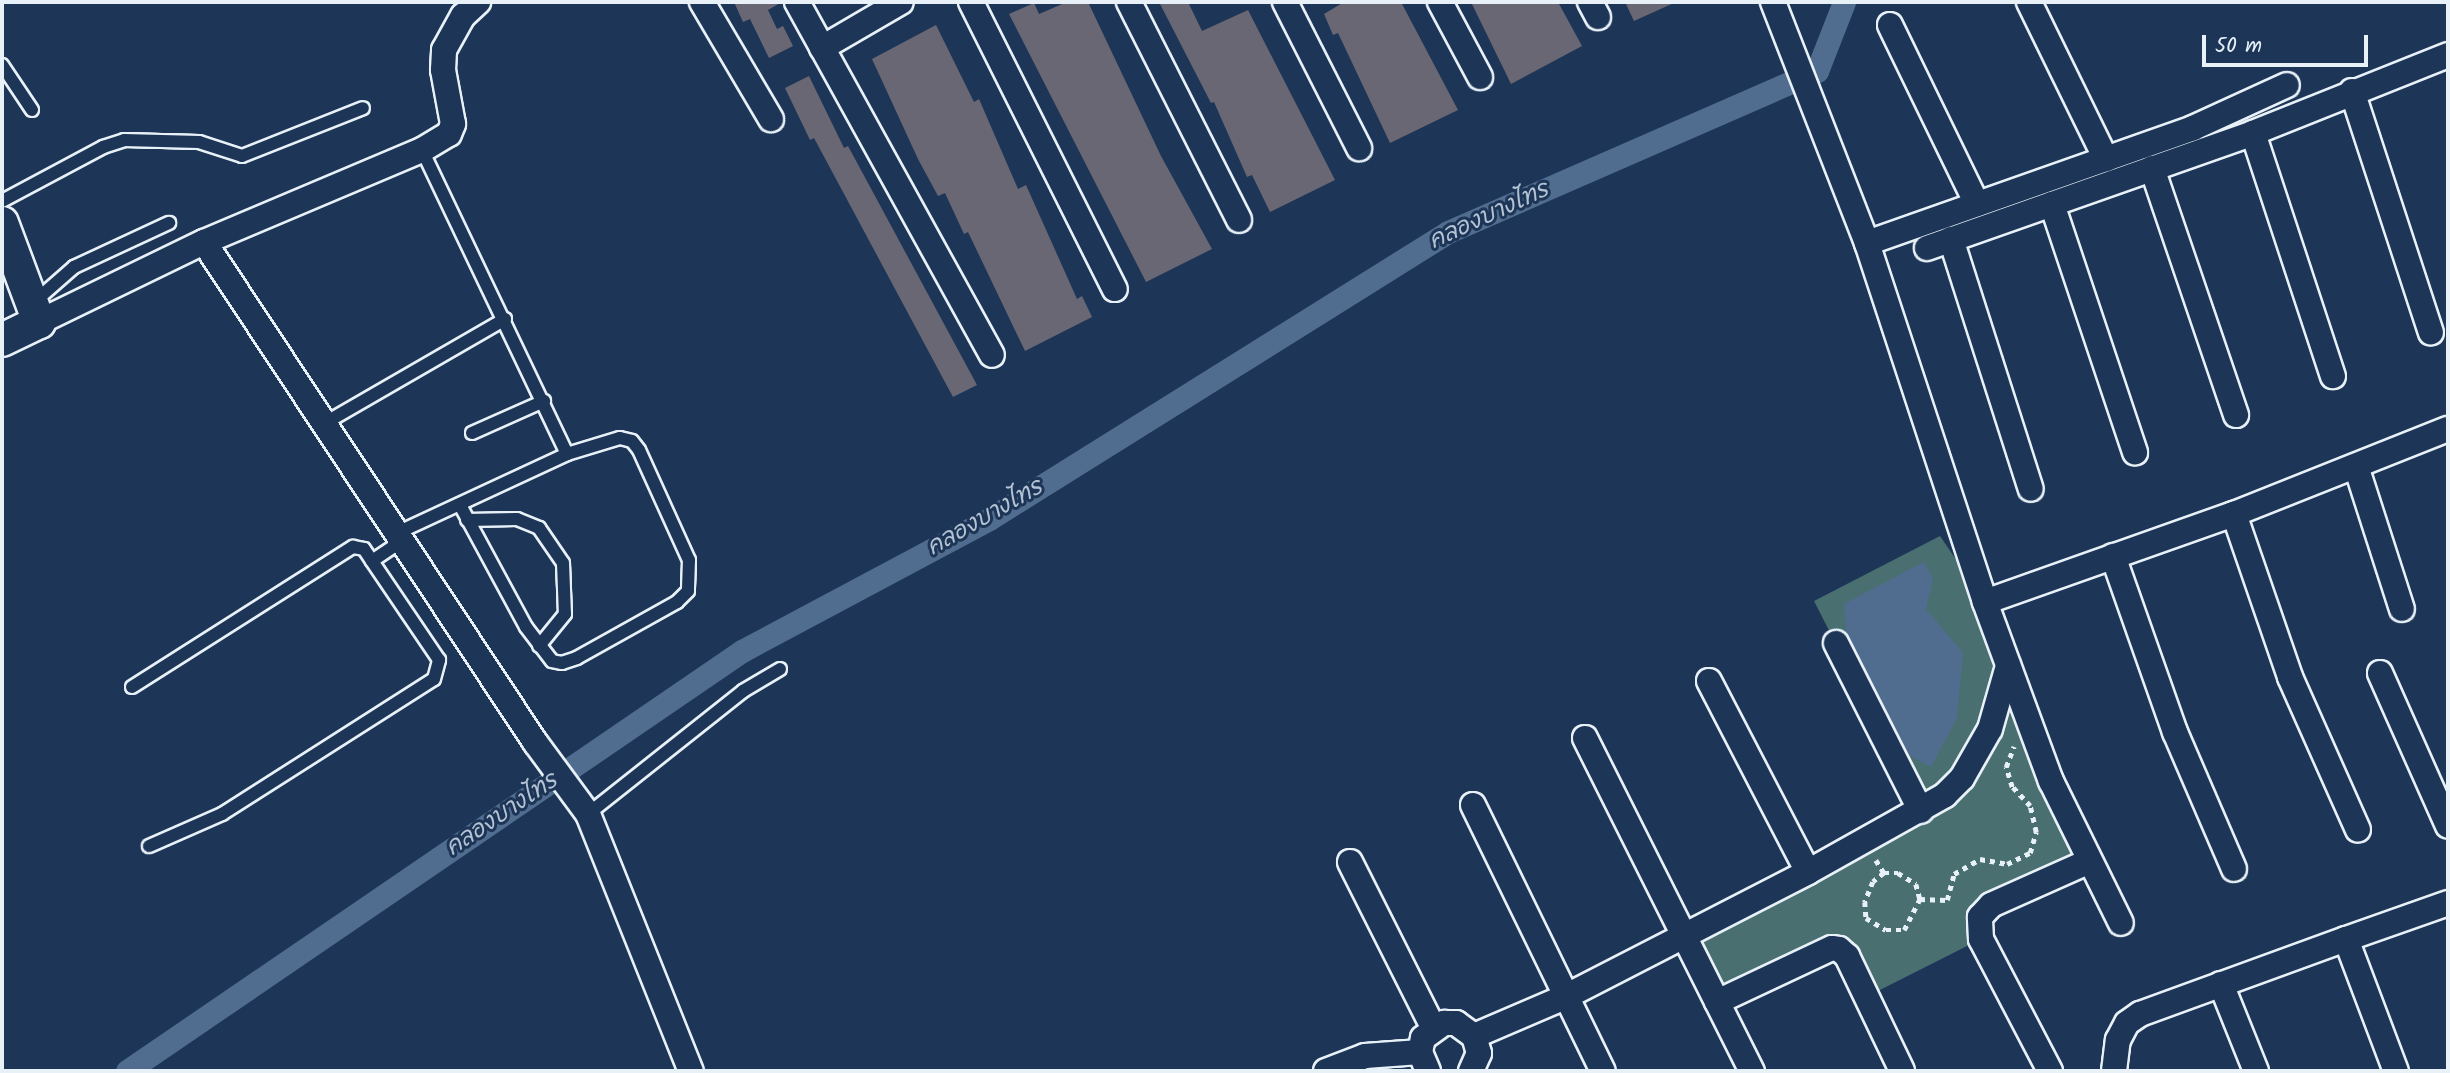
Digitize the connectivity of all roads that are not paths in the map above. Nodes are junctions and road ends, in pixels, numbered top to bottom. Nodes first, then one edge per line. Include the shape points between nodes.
1 (478, 2) edge
2 (702, 2) edge
3 (797, 2) edge
4 (901, 2) edge
5 (971, 2) edge
6 (1129, 2) edge
7 (1286, 2) edge
8 (1440, 2) edge
9 (1773, 2) edge
10 (2029, 2) edge
11 (1890, 25) dead end
12 (822, 48) junction
13 (2448, 55) edge
14 (2, 65) edge
15 (1480, 77) dead end
16 (2287, 85) dead end
17 (2352, 90) junction
18 (363, 108) dead end
19 (32, 110) dead end
20 (771, 119) dead end
21 (2253, 132) junction
22 (1359, 148) dead end
23 (422, 150) junction
24 (2106, 159) junction
25 (2152, 168) junction
26 (2, 201) edge
27 (1976, 204) junction
28 (2052, 204) junction
29 (1239, 220) dead end
30 (2, 223) edge
31 (169, 223) dead end
32 (1951, 239) junction
33 (204, 242) junction
34 (1867, 243) junction
35 (1927, 248) dead end
36 (1115, 289) dead end
37 (36, 313) junction
38 (505, 319) junction
39 (2431, 332) dead end
40 (2, 340) edge
41 (992, 355) dead end
42 (2333, 376) dead end
43 (544, 401) junction
44 (2236, 415) dead end
45 (325, 423) junction
46 (2448, 429) edge
47 (472, 433) dead end
48 (2135, 452) dead end
49 (567, 454) junction
50 (2356, 466) junction
51 (2031, 489) dead end
52 (460, 505) junction
53 (2234, 514) junction
54 (467, 520) junction
55 (399, 537) junction
56 (2113, 556) junction
57 (372, 561) junction
58 (1984, 603) junction
59 (2402, 609) dead end
60 (1836, 643) dead end
61 (539, 646) junction
62 (2008, 666) junction
63 (780, 668) dead end
64 (2380, 673) dead end
65 (1709, 681) dead end
66 (132, 687) dead end
67 (1585, 738) dead end
68 (1473, 805) dead end
69 (1921, 811) junction
70 (586, 812) junction
71 (2448, 826) edge
72 (2358, 830) dead end
73 (149, 846) dead end
74 (2090, 861) junction
75 (1350, 862) dead end
76 (2234, 869) dead end
77 (1808, 873) junction
78 (2448, 903) edge
79 (2120, 923) dead end
80 (1684, 932) junction
81 (2346, 939) junction
82 (2221, 984) junction
83 (1565, 997) junction
84 (1717, 1002) junction
85 (1433, 1027) junction
86 (1474, 1036) junction
87 (1424, 1062) edge
88 (691, 1071) edge
89 (1326, 1071) edge
90 (1472, 1071) edge
91 (1602, 1071) edge
92 (1752, 1071) edge
93 (1902, 1071) edge
94 (2050, 1071) edge
95 (2114, 1071) edge
96 (2256, 1071) edge
97 (2396, 1071) edge

1 - 23 street via 463,16 444,50 453,124 449,134
2 - 20 street
3 - 12 street
4 - 12 street
5 - 36 street
6 - 29 street
7 - 22 street
8 - 15 street
9 - 34 street
10 - 24 street
11 - 27 street
12 - 41 street
13 - 17 street
14 - 19 lane
16 - 24 street via 2193,128
17 - 21 street
17 - 39 street
18 - 26 lane via 242,156 199,142 124,140
21 - 25 street
21 - 42 street
23 - 33 street
23 - 38 lane
24 - 27 street
25 - 28 street
25 - 44 street
27 - 34 street
28 - 32 street
28 - 48 street
30 - 37 street
31 - 37 lane via 74,267
32 - 35 street
32 - 51 street
33 - 37 street
33 - 45 street
34 - 58 street
37 - 40 street
38 - 43 lane
38 - 45 lane
43 - 47 lane
43 - 49 lane
45 - 55 street
46 - 50 street
49 - 52 lane
49 - 61 lane via 607,440 632,441 689,560 691,581 677,602 577,658 552,661
50 - 53 street
50 - 59 street
52 - 54 lane
52 - 55 lane
53 - 56 street
53 - 72 street via 2290,677
54 - 61 lane
54 - 61 lane via 517,519 539,528 563,563 565,614
55 - 57 lane
55 - 70 street
56 - 58 street
56 - 76 street via 2175,732
57 - 66 lane via 364,549 354,547
57 - 73 lane via 439,660 434,679 222,814
58 - 62 street
60 - 69 street
62 - 69 street via 1990,729 1962,778
62 - 74 street via 2051,781
63 - 70 lane via 743,691
64 - 71 street
65 - 77 street
67 - 80 street
68 - 83 street
69 - 77 street
70 - 88 street
74 - 79 street
74 - 94 street via 1991,905 1980,917 1981,939
75 - 85 street
77 - 80 street
78 - 81 street
80 - 83 street
80 - 84 street
81 - 82 street
81 - 97 street
82 - 95 street via 2127,1023 2118,1040
82 - 96 street
83 - 86 street
83 - 91 street
84 - 92 street
84 - 93 street via 1832,948 1839,949 1847,956
85 - 86 street via 1456,1023
85 - 87 street via 1423,1038
86 - 90 street via 1479,1053
87 - 89 street via 1365,1056

